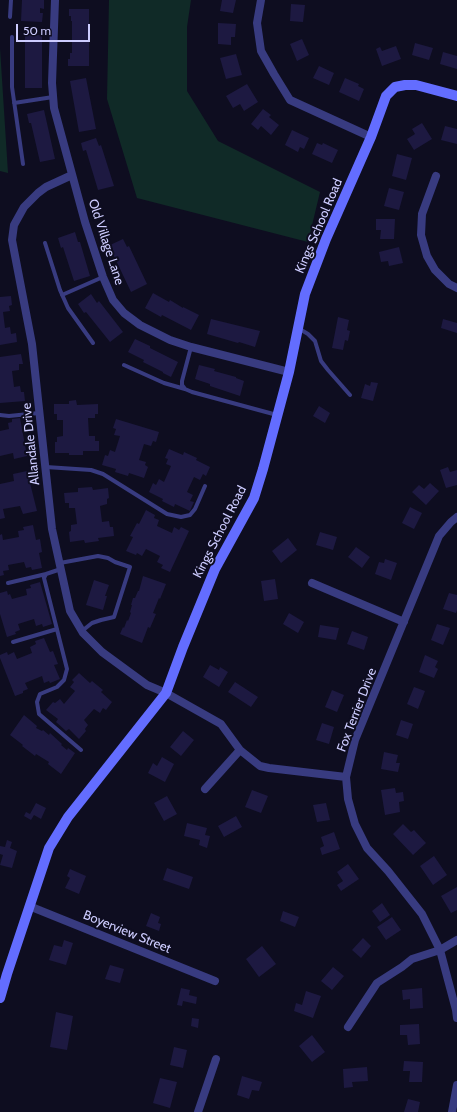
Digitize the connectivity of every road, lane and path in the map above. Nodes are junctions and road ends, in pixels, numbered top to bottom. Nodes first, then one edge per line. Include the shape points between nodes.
1 (11, 0) edge
2 (55, 0) edge
3 (261, 0) edge
4 (10, 17) dead end
5 (12, 36) dead end
6 (457, 96) edge
7 (53, 97) junction
8 (14, 103) junction
9 (371, 137) junction
10 (23, 164) dead end
11 (72, 175) junction
12 (436, 176) dead end
13 (45, 243) dead end
14 (103, 277) junction
15 (457, 288) edge
16 (62, 295) junction
17 (298, 328) junction
18 (93, 343) dead end
19 (191, 347) junction
20 (124, 365) dead end
21 (289, 372) junction
22 (186, 389) junction
23 (350, 395) dead end
24 (39, 413) junction
25 (0, 415) edge
26 (277, 416) junction
27 (45, 467) junction
28 (204, 486) dead end
29 (457, 517) edge
30 (60, 566) junction
31 (46, 574) junction
32 (8, 583) dead end
33 (312, 583) dead end
34 (404, 622) junction
35 (57, 629) junction
36 (82, 631) junction
37 (13, 642) dead end
38 (166, 693) junction
39 (81, 750) dead end
40 (240, 750) junction
41 (346, 777) junction
42 (205, 789) dead end
43 (29, 906) junction
44 (457, 940) edge
45 (440, 950) junction
46 (215, 981) dead end
47 (0, 998) edge
48 (457, 1018) edge
49 (348, 1027) dead end
50 (216, 1059) dead end
51 (457, 1085) edge
52 (198, 1112) edge
53 (452, 1112) edge

1 - 4 lane
2 - 7 street, Old Village Lane
3 - 9 street via 257,23 261,51 290,100
5 - 8 lane
6 - 9 street, Kings School Road via 416,85 395,87 386,96
7 - 8 lane
7 - 11 street, Old Village Lane
8 - 10 lane
9 - 17 street, Kings School Road via 326,239 305,294
11 - 14 street, Old Village Lane
11 - 24 street, Allandale Drive via 46,187 24,207 14,226 12,240 32,344
12 - 15 street via 422,214 421,235 427,256 435,270 448,284
13 - 16 lane
14 - 16 lane
14 - 19 street, Old Village Lane via 113,300 124,313 140,325
16 - 18 lane via 68,308
17 - 21 street, Kings School Road
17 - 23 lane via 315,341 321,361
19 - 21 street, Old Village Lane
19 - 22 lane via 182,381
20 - 22 lane via 164,383
21 - 26 street, Kings School Road
22 - 26 lane
24 - 25 lane
24 - 27 street, Allandale Drive
26 - 38 street, Kings School Road via 254,498 215,569
27 - 28 lane via 91,470 103,474 167,514 181,517 190,515 195,509
27 - 30 street, Allandale Drive via 52,529
29 - 34 street, Fox Terrier Drive via 439,536
30 - 31 lane
30 - 36 street, Allandale Drive via 70,611
30 - 36 lane via 98,556 130,567 114,617 101,620
31 - 32 lane
31 - 35 lane via 44,578
33 - 34 street
34 - 41 street, Fox Terrier Drive via 356,740
35 - 37 lane
35 - 39 lane via 67,669 64,680 57,687 40,694 37,702 39,714
36 - 38 street, Allandale Drive via 102,652 147,685
38 - 40 street, Allandale Drive via 222,724
38 - 43 street, Kings School Road via 68,818 49,848
40 - 41 street, Allandale Drive via 260,766
40 - 42 street
41 - 45 street, Fox Terrier Drive via 348,799 355,824 367,848 422,914
43 - 46 street, Boyerview Street
43 - 47 street, Kings School Road
44 - 45 street
45 - 48 street, Fox Terrier Drive
45 - 49 street via 412,959 377,983
50 - 52 street
51 - 53 street

